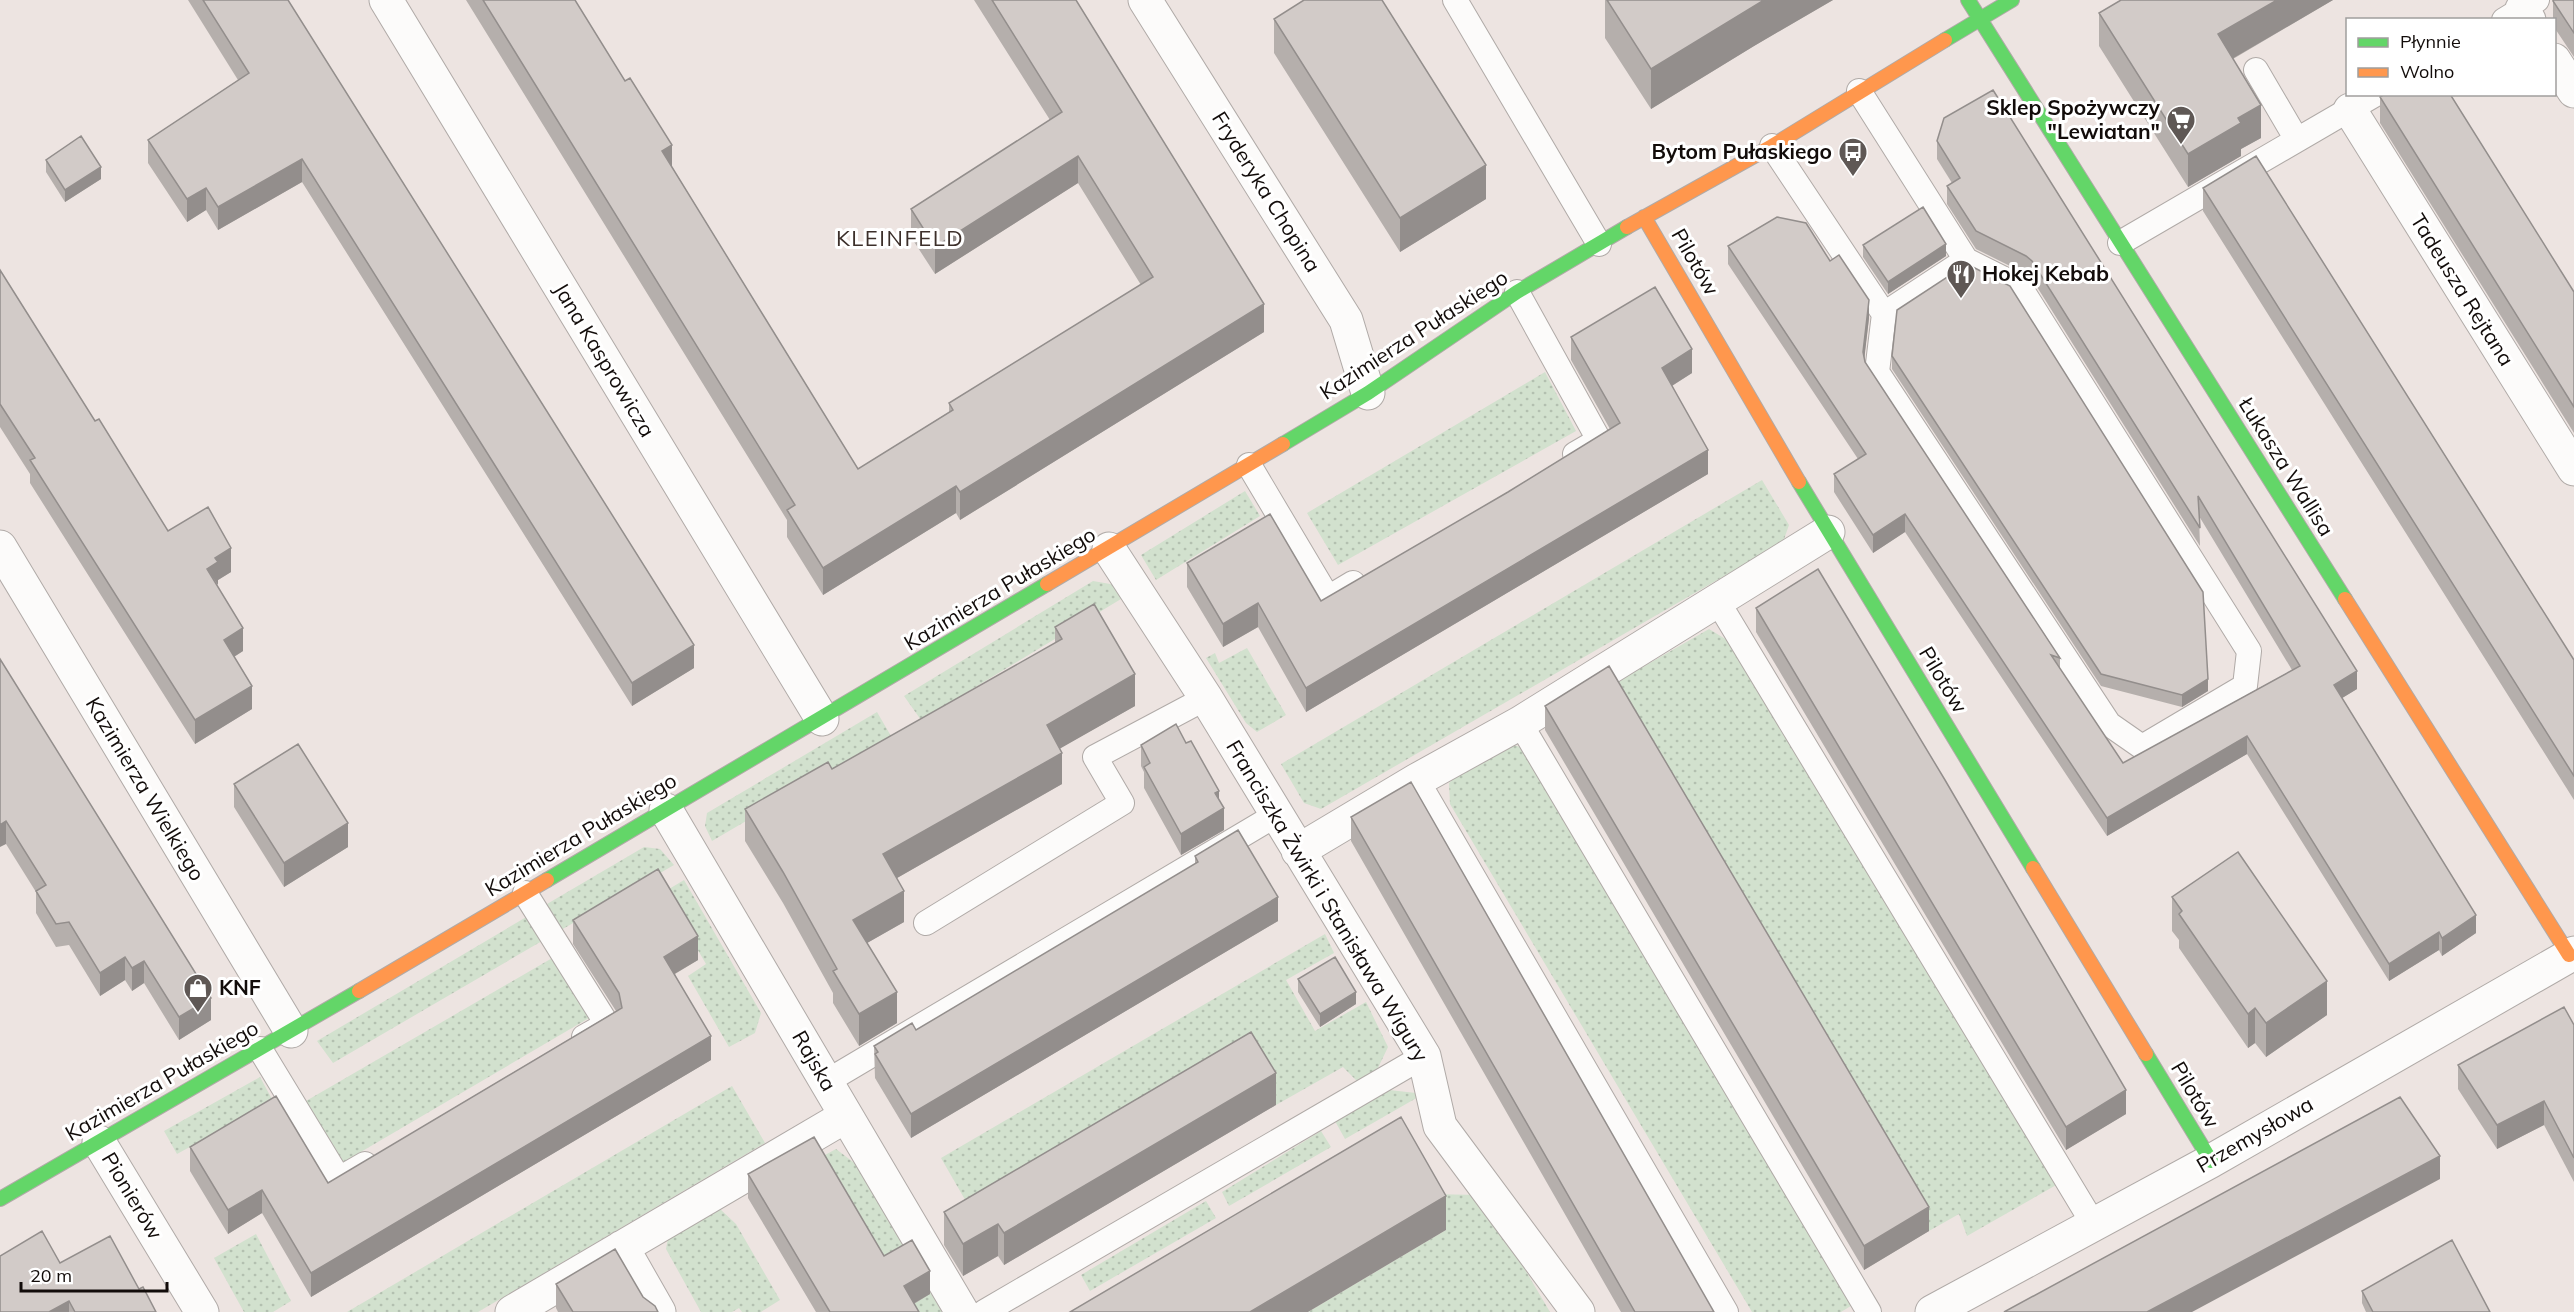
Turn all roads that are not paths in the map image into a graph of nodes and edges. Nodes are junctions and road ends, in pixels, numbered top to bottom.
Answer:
1 (386, 0) edge
2 (1145, 0) edge
3 (1455, 0) edge
4 (1968, 0) edge
5 (2012, 0) edge
6 (1979, 18) junction
7 (2556, 63) edge
8 (2256, 70) dead end
9 (1859, 91) junction
10 (2574, 91) edge
11 (2363, 102) edge
12 (2297, 140) junction
13 (1772, 147) junction
14 (1644, 217) junction
15 (2120, 243) junction
16 (1599, 244) junction
17 (1966, 260) junction
18 (1517, 292) junction
19 (1884, 314) junction
20 (1368, 393) junction
21 (1559, 463) edge
22 (1250, 465) junction
23 (2574, 470) edge
24 (1828, 532) junction
25 (0, 547) edge
26 (1109, 549) junction
27 (1368, 575) edge
28 (1718, 602) junction
29 (1206, 698) junction
30 (822, 719) junction
31 (1520, 723) junction
32 (1416, 780) junction
33 (666, 810) junction
34 (1276, 815) junction
35 (1298, 851) junction
36 (525, 893) junction
37 (926, 923) dead end
38 (2572, 958) edge
39 (291, 1031) junction
40 (566, 1048) edge
41 (260, 1049) junction
42 (1424, 1056) junction
43 (826, 1082) junction
44 (846, 1116) junction
45 (99, 1142) junction
46 (380, 1155) edge
47 (2211, 1161) junction
48 (0, 1199) edge
49 (2094, 1225) junction
50 (622, 1247) junction
51 (202, 1312) edge
52 (512, 1312) edge
53 (659, 1312) edge
54 (962, 1312) edge
55 (984, 1312) edge
56 (1578, 1312) edge
57 (1726, 1312) edge
58 (1869, 1312) edge
59 (1932, 1312) edge

1 - 30 street, Jana Kasprowicza
2 - 20 street, Fryderyka Chopina
3 - 16 lane
4 - 6 street, Łukasza Wallisa
5 - 6 street, Kazimierza Pułaskiego
6 - 9 street, Kazimierza Pułaskiego
6 - 15 street, Łukasza Wallisa
7 - 10 street
8 - 12 lane
9 - 13 street, Kazimierza Pułaskiego
9 - 17 lane
11 - 12 lane
11 - 23 street, Tadeusza Rejtana
12 - 15 lane
13 - 14 street, Kazimierza Pułaskiego
13 - 19 lane
14 - 16 street, Kazimierza Pułaskiego
14 - 24 street, Pilotów
15 - 38 street, Łukasza Wallisa
16 - 18 street, Kazimierza Pułaskiego
17 - 19 lane
17 - 19 lane
18 - 20 street, Kazimierza Pułaskiego
18 - 21 lane
20 - 22 street, Kazimierza Pułaskiego
22 - 26 street, Kazimierza Pułaskiego
22 - 27 lane
24 - 28 street
24 - 47 street, Pilotów
25 - 39 street, Kazimierza Wielkiego
26 - 29 street, Franciszka Żwirki i Stanisława Wigury
26 - 30 street, Kazimierza Pułaskiego
28 - 31 street
28 - 49 lane
29 - 34 street, Franciszka Żwirki i Stanisława Wigury
29 - 37 lane
30 - 33 street, Kazimierza Pułaskiego
31 - 32 street
31 - 58 lane
32 - 35 street
32 - 57 lane
33 - 36 street, Kazimierza Pułaskiego
33 - 43 street, Rajska
34 - 35 street, Franciszka Żwirki i Stanisława Wigury
34 - 43 lane
35 - 42 street, Franciszka Żwirki i Stanisława Wigury
36 - 39 street, Kazimierza Pułaskiego
36 - 40 lane
38 - 47 street, Przemysłowa
39 - 41 street, Kazimierza Pułaskiego
41 - 45 street, Kazimierza Pułaskiego
41 - 46 lane
42 - 55 lane
42 - 56 street, Franciszka Żwirki i Stanisława Wigury
43 - 44 street, Rajska
44 - 50 street
44 - 54 street, Rajska
45 - 48 street, Kazimierza Pułaskiego
45 - 51 street, Pionierów
47 - 49 street, Przemysłowa
49 - 59 street, Przemysłowa
50 - 52 street
50 - 53 street

